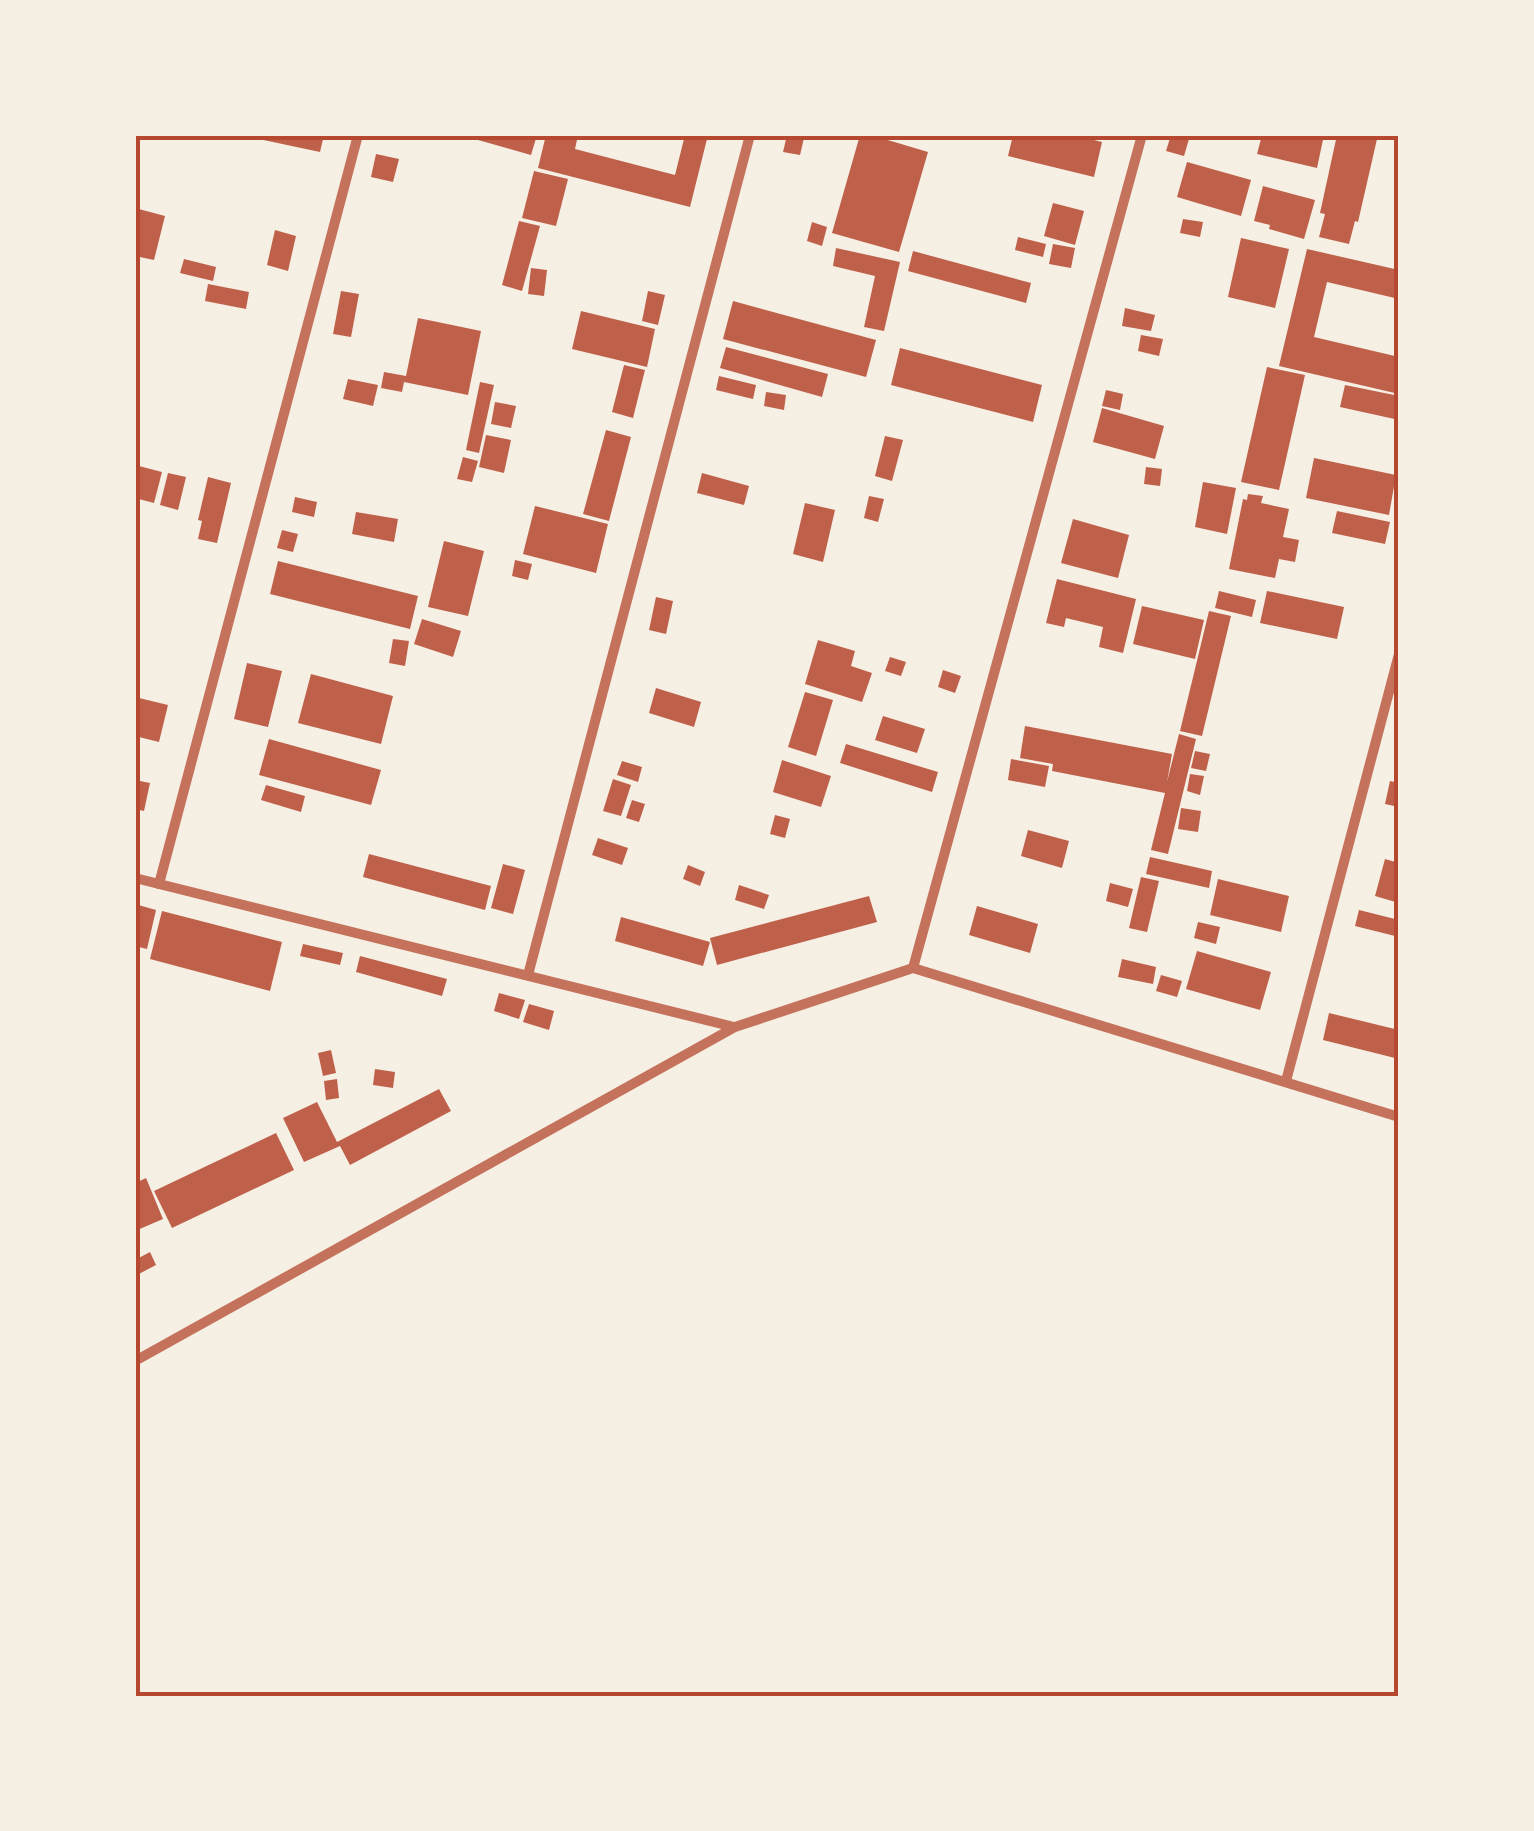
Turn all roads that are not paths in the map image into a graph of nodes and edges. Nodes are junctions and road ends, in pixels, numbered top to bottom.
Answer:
1 (358, 135) edge
2 (750, 135) edge
3 (1142, 135) edge
4 (1399, 654) edge
5 (135, 878) edge
6 (159, 884) junction
7 (913, 968) junction
8 (528, 975) junction
9 (736, 1027) junction
10 (1286, 1082) junction
11 (1399, 1117) edge
12 (135, 1361) edge

1 - 6 street
2 - 8 street
3 - 7 street
4 - 10 street
5 - 6 street
6 - 8 street
7 - 9 street
7 - 10 street
8 - 9 street
9 - 12 street
10 - 11 street

